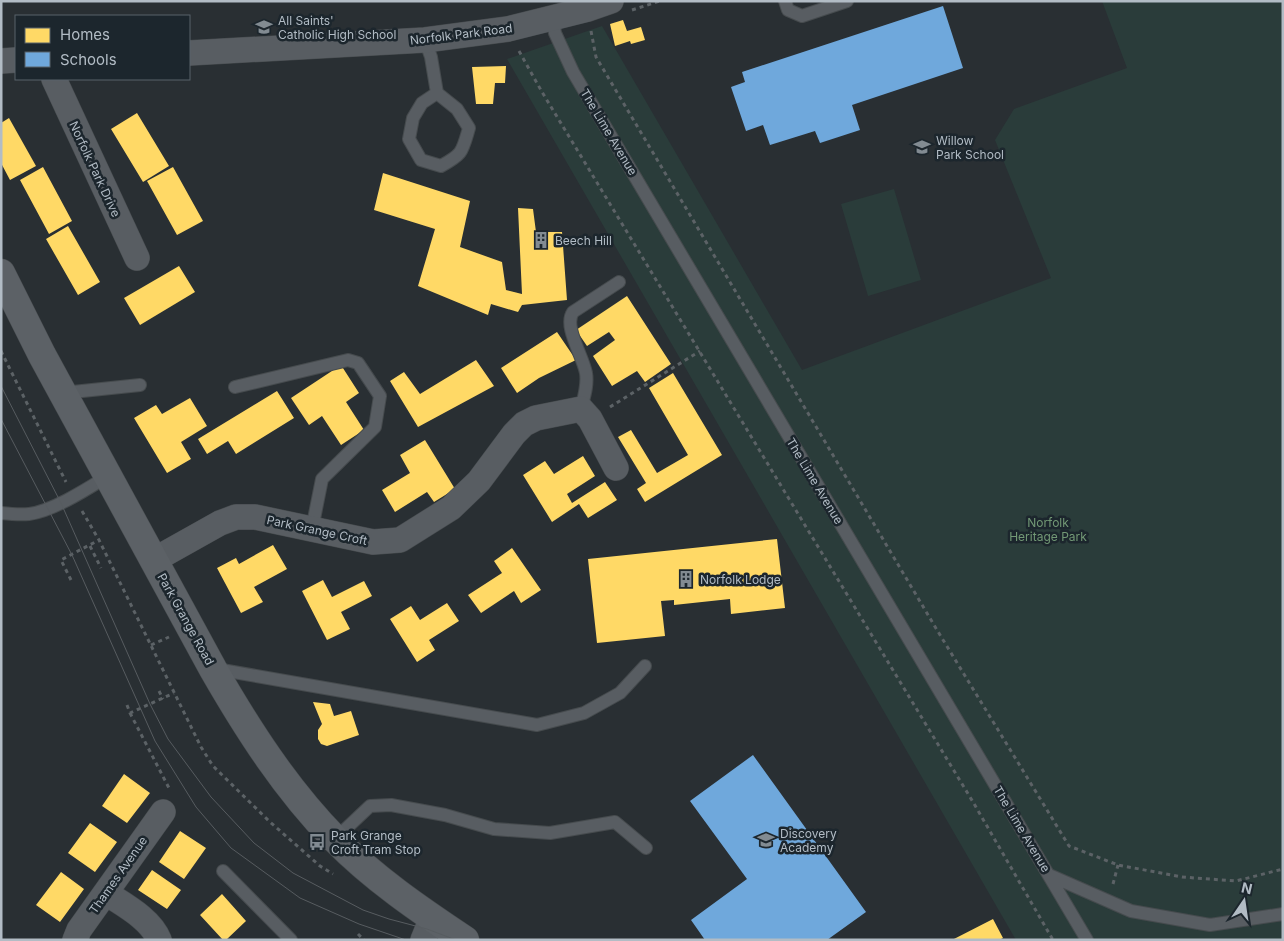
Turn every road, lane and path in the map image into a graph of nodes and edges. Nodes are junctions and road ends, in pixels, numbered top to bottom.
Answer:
1 (785, 1) edge
2 (847, 1) edge
3 (599, 5) edge
4 (553, 18) junction
5 (508, 29) junction
6 (426, 40) junction
7 (190, 53) edge
8 (15, 60) edge
9 (1, 62) edge
10 (54, 80) edge
11 (437, 93) junction
12 (137, 258) dead end
13 (1, 273) edge
14 (619, 282) dead end
15 (1, 351) edge
16 (700, 351) junction
17 (140, 385) dead end
18 (235, 387) dead end
19 (63, 393) junction
20 (586, 414) junction
21 (616, 468) dead end
22 (108, 476) junction
23 (74, 496) junction
24 (1, 514) edge
25 (312, 529) junction
26 (99, 540) junction
27 (90, 546) junction
28 (154, 560) junction
29 (101, 568) dead end
30 (70, 580) dead end
31 (645, 666) dead end
32 (213, 669) junction
33 (159, 691) dead end
34 (174, 694) junction
35 (163, 699) junction
36 (127, 705) dead end
37 (130, 713) junction
38 (163, 812) joint
39 (335, 839) junction
40 (646, 848) dead end
41 (1283, 869) edge
42 (224, 871) dead end
43 (1049, 875) junction
44 (335, 876) dead end
45 (106, 893) junction
46 (1283, 914) edge
47 (427, 929) edge
48 (358, 934) dead end
49 (75, 940) edge
50 (159, 940) edge
51 (291, 940) edge
52 (364, 940) edge
53 (465, 940) edge
54 (1053, 940) edge
55 (1087, 940) edge

1 - 2 lane
3 - 4 street, Norfolk Park Road
3 - 41 path
4 - 5 street, Norfolk Park Road
4 - 43 lane, The Lime Avenue
5 - 6 street, Norfolk Park Road
5 - 16 path
6 - 7 street, Norfolk Park Road
6 - 11 lane
8 - 9 street
10 - 12 street, Norfolk Park Drive
11 - 11 lane
13 - 19 street, Park Grange Road
14 - 20 lane
15 - 23 path
16 - 20 path
16 - 54 path
17 - 19 lane
18 - 25 lane
19 - 22 street, Park Grange Road
20 - 21 street
20 - 25 street, Park Grange Croft
22 - 23 lane
22 - 28 street, Park Grange Road
23 - 24 lane
23 - 26 path
25 - 28 street, Park Grange Croft
26 - 27 path
26 - 34 path
27 - 29 path
27 - 30 path
28 - 32 street, Park Grange Road
31 - 32 lane
32 - 39 street, Park Grange Road
33 - 35 path
34 - 35 path
34 - 44 path
35 - 37 path
36 - 37 path
37 - 38 path
38 - 45 street, Thames Avenue
39 - 40 lane
39 - 47 street, Park Grange Road
42 - 51 lane
43 - 46 lane
43 - 55 lane, The Lime Avenue
45 - 49 street, Thames Avenue
45 - 50 street
47 - 53 street, Park Grange Road
48 - 52 path

